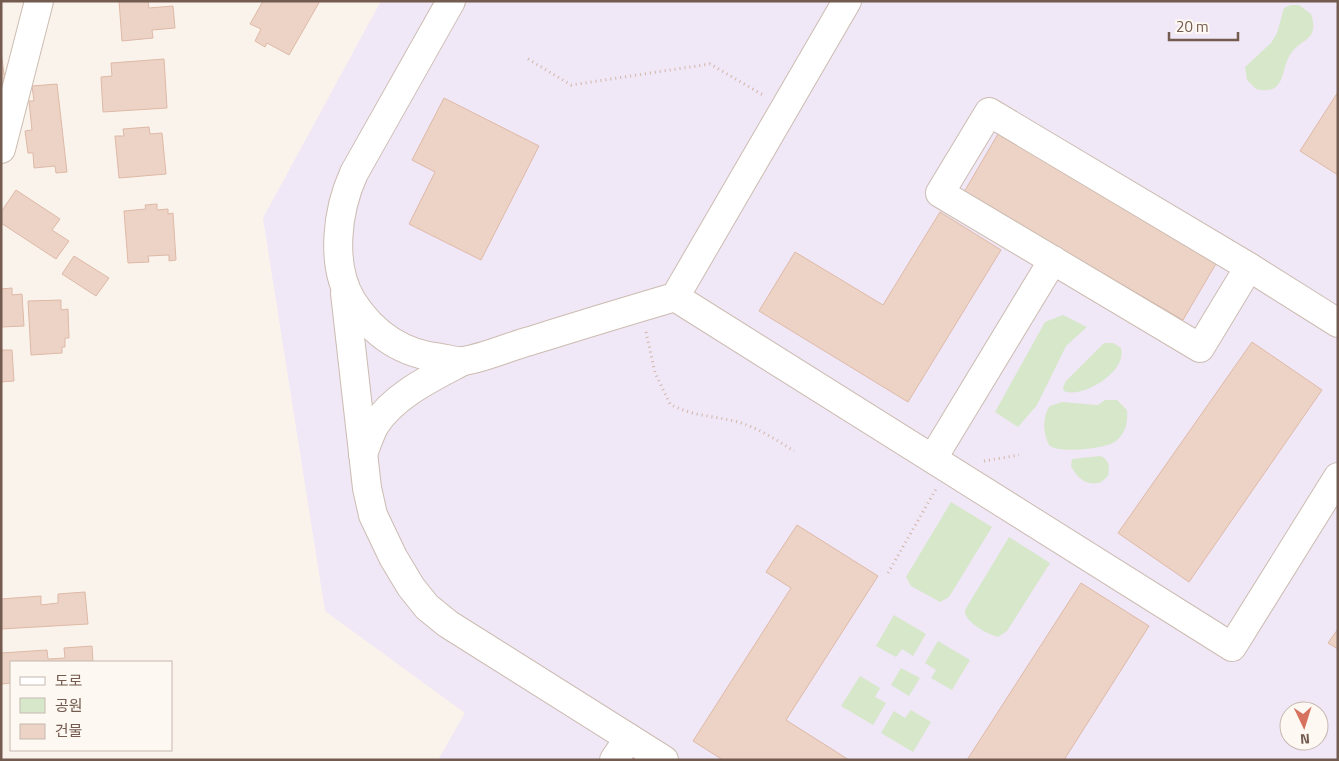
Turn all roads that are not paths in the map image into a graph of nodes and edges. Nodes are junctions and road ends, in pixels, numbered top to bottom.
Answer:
1 (40, 1) edge
2 (451, 1) edge
3 (847, 1) edge
4 (1, 149) edge
5 (1052, 260) junction
6 (1249, 267) junction
7 (345, 289) junction
8 (675, 297) junction
9 (1338, 322) edge
10 (463, 361) junction
11 (363, 454) junction
12 (933, 458) junction
13 (1338, 477) edge
14 (622, 749) edge
15 (664, 760) edge

1 - 4 street
2 - 7 street
3 - 8 street
5 - 6 street
5 - 6 street
5 - 12 street
6 - 9 street
7 - 10 street
7 - 11 street
8 - 10 street
8 - 12 street
10 - 11 street
11 - 14 street
12 - 13 street
14 - 15 street

